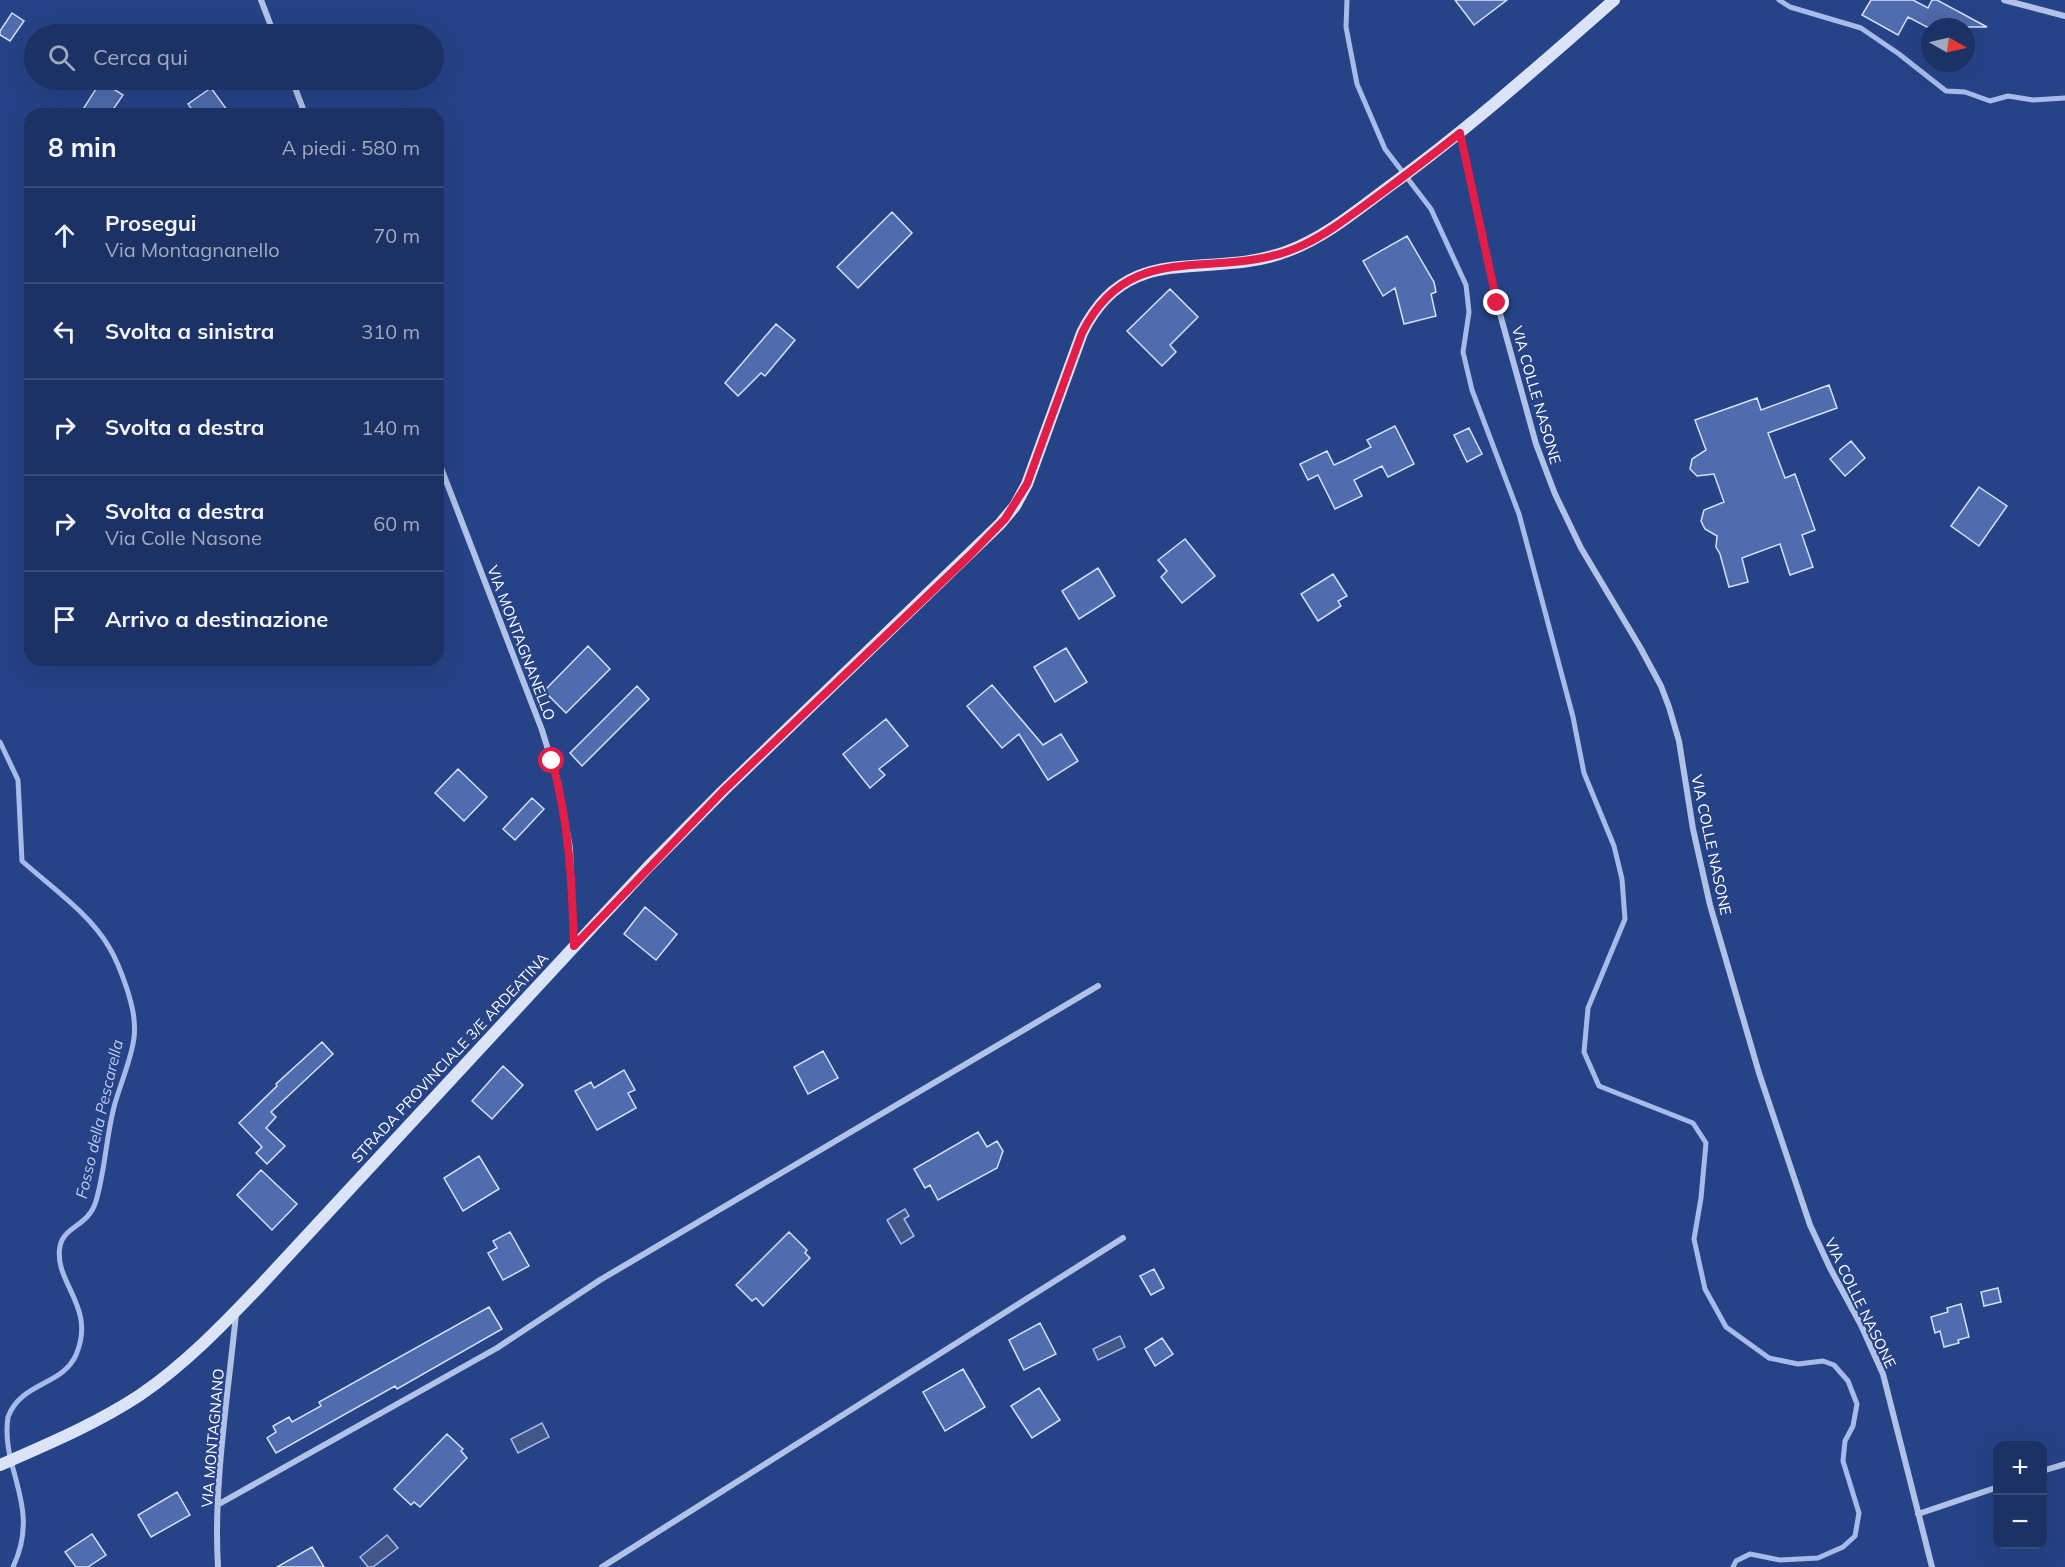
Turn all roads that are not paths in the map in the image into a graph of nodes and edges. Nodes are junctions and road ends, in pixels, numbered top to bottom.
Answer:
1 (261, 0) edge
2 (1614, 0) edge
3 (2004, 0) edge
4 (2065, 16) edge
5 (270, 24) edge
6 (296, 90) edge
7 (303, 108) edge
8 (1460, 133) junction
9 (444, 476) edge
10 (574, 946) junction
11 (1098, 986) dead end
12 (1123, 1238) dead end
13 (236, 1311) junction
14 (2065, 1464) edge
15 (0, 1465) edge
16 (2047, 1471) edge
17 (1993, 1489) edge
18 (219, 1504) junction
19 (1918, 1514) junction
20 (218, 1567) edge
21 (602, 1567) edge
22 (1932, 1567) edge

1 - 5 street
2 - 8 main road, STRADA PROVINCIALE 3/E ARDEATINA
3 - 4 street
6 - 7 street
8 - 10 main road, STRADA PROVINCIALE 3/E ARDEATINA
8 - 19 street, VIA COLLE NASONE
9 - 10 street, VIA MONTAGNANELLO
10 - 13 main road, STRADA PROVINCIALE 3/E ARDEATINA
11 - 18 street
12 - 21 street
13 - 15 main road, STRADA PROVINCIALE 3/E ARDEATINA
13 - 18 street, VIA MONTAGNANO
14 - 16 street
17 - 19 street
18 - 20 street, VIA MONTAGNANO
19 - 22 street, VIA COLLE NASONE

